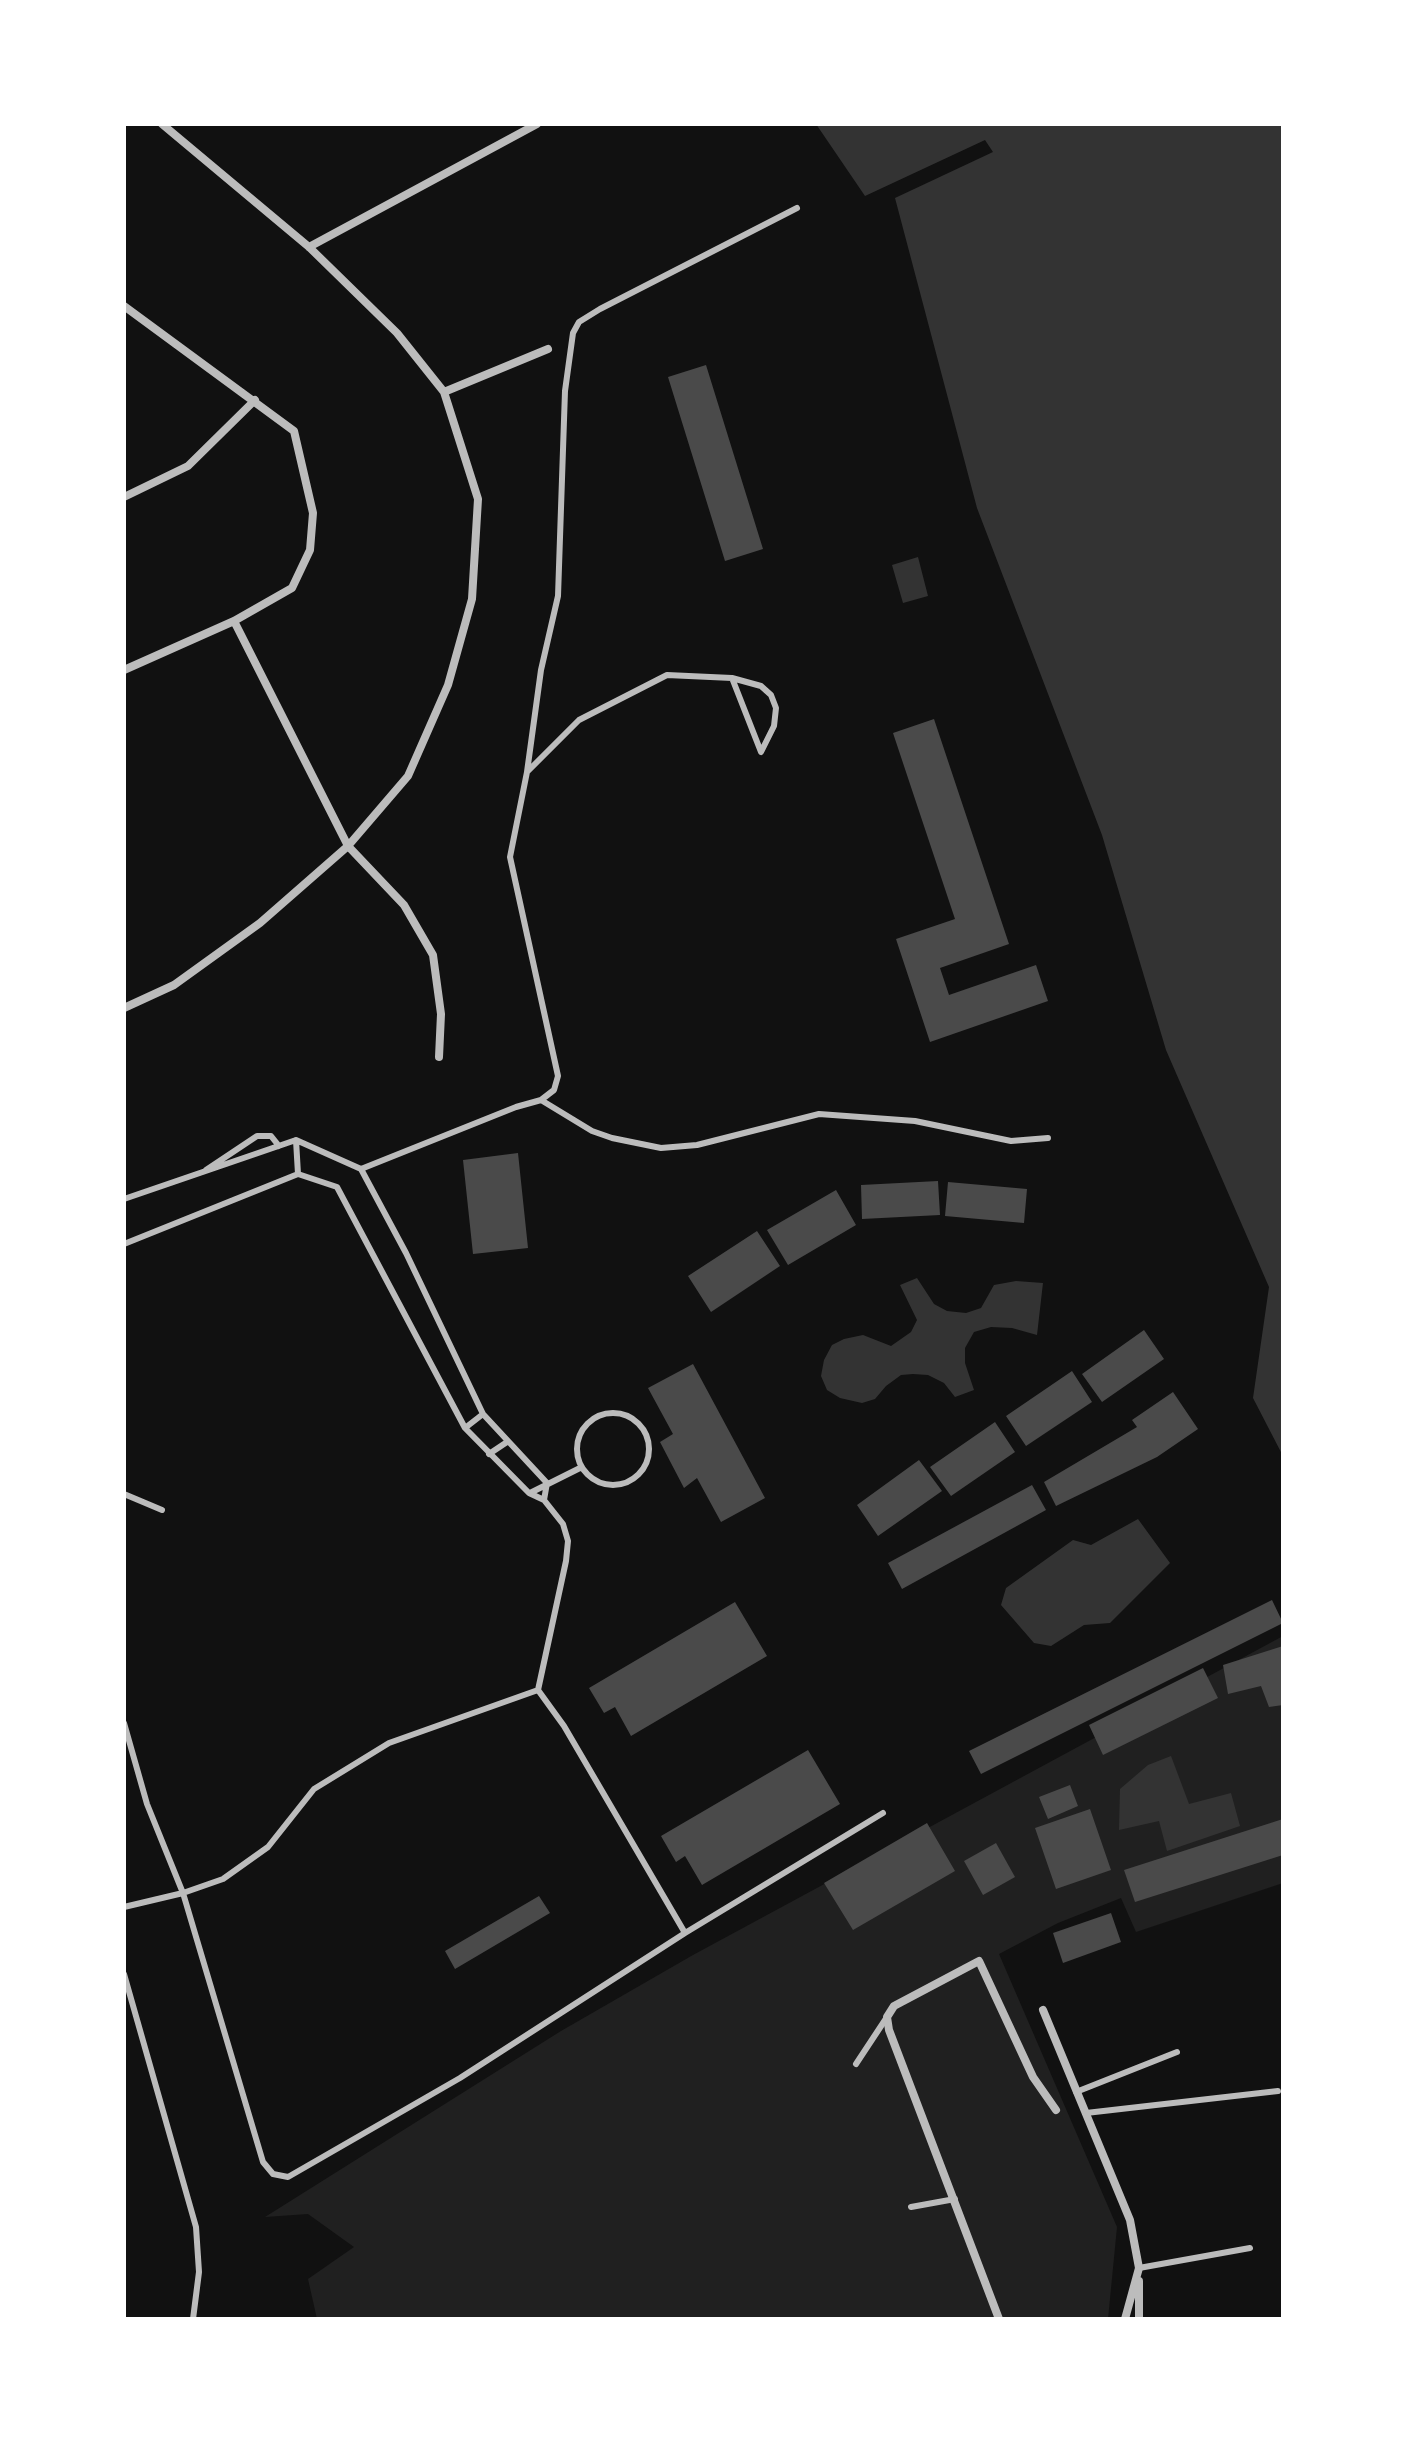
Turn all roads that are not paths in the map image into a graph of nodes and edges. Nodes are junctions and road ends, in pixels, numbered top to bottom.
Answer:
1 (162, 124) edge
2 (537, 124) edge
3 (797, 208) dead end
4 (309, 247) junction
5 (124, 306) edge
6 (548, 349) dead end
7 (444, 392) junction
8 (255, 400) junction
9 (124, 497) edge
10 (234, 621) junction
11 (124, 670) edge
12 (732, 678) junction
13 (527, 772) junction
14 (348, 846) junction
15 (124, 1008) edge
16 (439, 1057) dead end
17 (541, 1100) junction
18 (1048, 1138) dead end
19 (296, 1140) junction
20 (279, 1146) junction
21 (361, 1169) junction
22 (298, 1174) junction
23 (199, 1175) junction
24 (124, 1199) edge
25 (124, 1244) edge
26 (483, 1414) junction
27 (465, 1428) junction
28 (507, 1442) junction
29 (489, 1454) junction
30 (580, 1468) junction
31 (547, 1483) junction
32 (529, 1493) junction
33 (124, 1494) edge
34 (544, 1500) junction
35 (162, 1510) dead end
36 (538, 1690) junction
37 (124, 1723) edge
38 (883, 1813) dead end
39 (183, 1893) junction
40 (124, 1907) edge
41 (685, 1933) junction
42 (124, 1974) edge
43 (1043, 2010) dead end
44 (887, 2017) junction
45 (1177, 2052) dead end
46 (856, 2064) dead end
47 (1278, 2091) dead end
48 (1076, 2092) junction
49 (1056, 2110) dead end
50 (1086, 2113) junction
51 (955, 2199) junction
52 (911, 2207) dead end
53 (1250, 2248) dead end
54 (1139, 2268) junction
55 (193, 2319) edge
56 (999, 2319) edge
57 (1125, 2319) edge
58 (1139, 2319) edge

1 - 4 street
2 - 4 street
3 - 13 lane
4 - 7 street
5 - 8 street
6 - 7 street
7 - 14 street
8 - 9 street
8 - 10 street
10 - 11 street
10 - 14 street
12 - 12 lane
12 - 13 lane
13 - 17 lane
14 - 15 street
14 - 16 street
17 - 18 lane
17 - 21 lane
19 - 20 lane
19 - 21 lane
19 - 22 lane
20 - 23 lane
20 - 23 lane
21 - 26 lane
22 - 25 lane
22 - 27 lane
23 - 24 lane
26 - 27 lane
26 - 28 lane
27 - 29 lane
28 - 29 lane
28 - 31 lane
29 - 32 lane
30 - 30 lane
30 - 31 lane
31 - 32 lane
31 - 34 lane
32 - 34 lane
33 - 35 lane
34 - 36 lane
36 - 39 lane
36 - 41 lane
37 - 39 lane
38 - 41 lane
39 - 40 lane
39 - 41 lane
42 - 55 lane
43 - 48 street
44 - 46 lane
44 - 49 street
44 - 51 street
45 - 48 lane
47 - 50 lane
48 - 50 street
50 - 54 street
51 - 52 lane
51 - 56 street
53 - 54 lane
54 - 57 street
54 - 58 street

